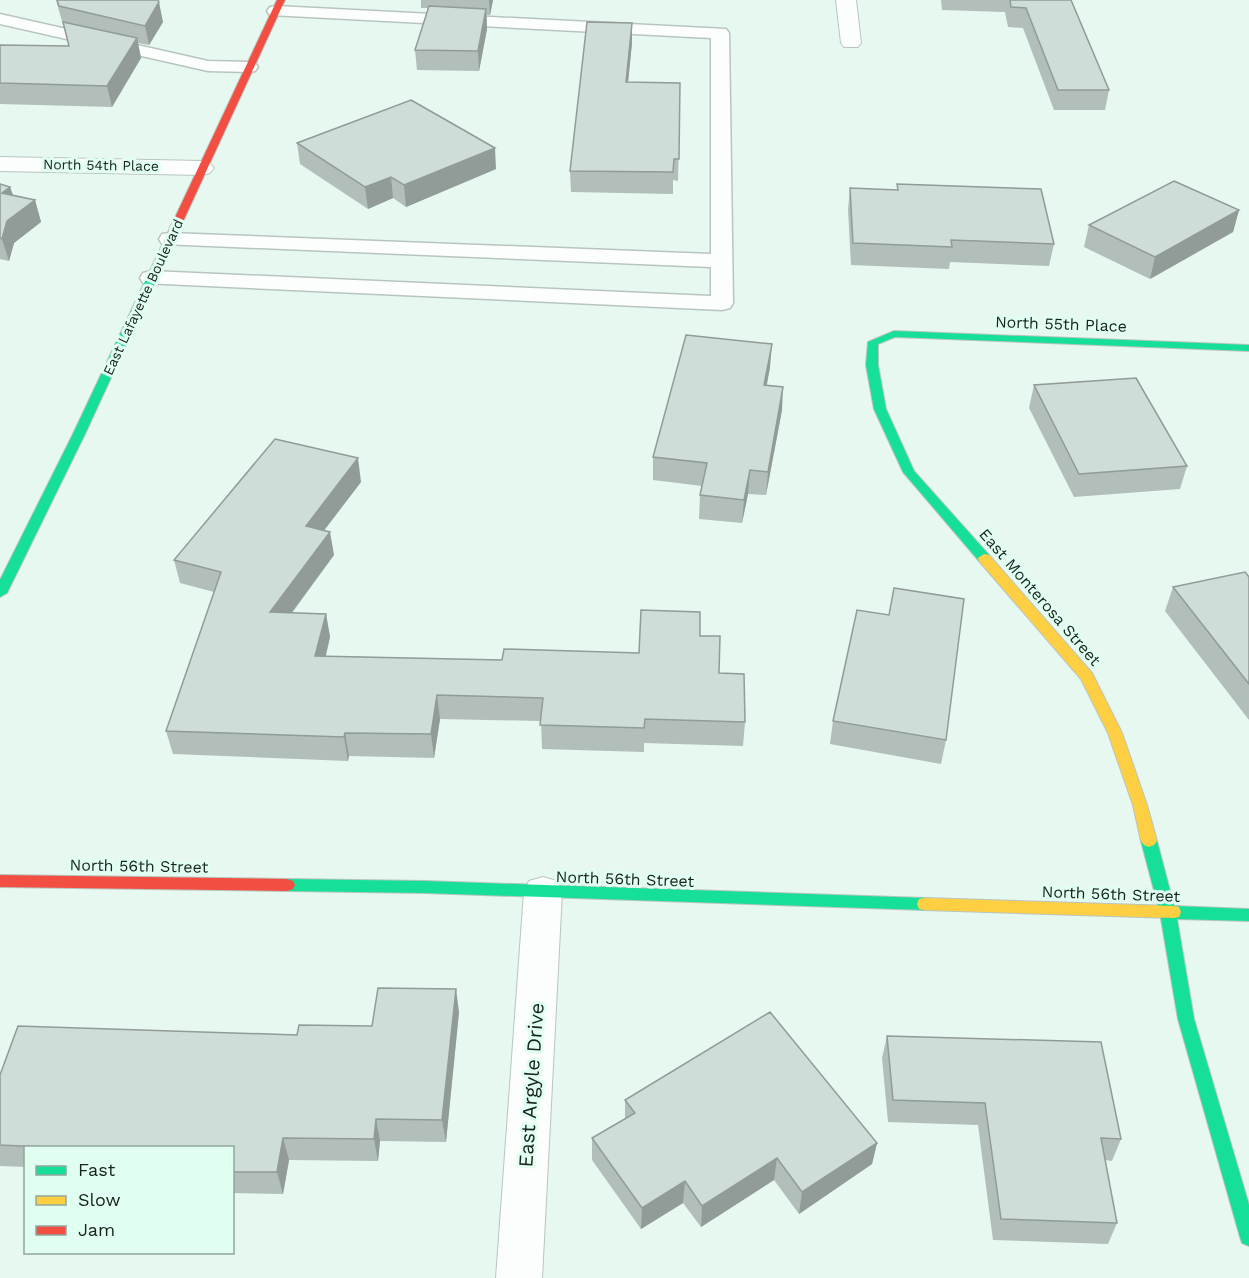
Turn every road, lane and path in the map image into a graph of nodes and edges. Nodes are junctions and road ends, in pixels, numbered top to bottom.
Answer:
1 (846, 0) edge
2 (278, 5) edge
3 (0, 19) edge
4 (851, 43) dead end
5 (249, 67) junction
6 (0, 164) edge
7 (202, 168) junction
8 (170, 239) junction
9 (721, 261) junction
10 (151, 278) junction
11 (873, 342) joint
12 (1249, 348) edge
13 (0, 593) edge
14 (0, 881) edge
15 (543, 892) junction
16 (1168, 913) junction
17 (1249, 915) edge
18 (1249, 1237) edge
19 (519, 1278) edge

1 - 4 street
2 - 5 street, East Lafayette Boulevard
2 - 9 lane
3 - 5 lane
5 - 7 street, East Lafayette Boulevard
6 - 7 street, North 54th Place
7 - 8 street, East Lafayette Boulevard
8 - 9 lane
8 - 10 street, East Lafayette Boulevard
9 - 10 lane
10 - 13 street, East Lafayette Boulevard
11 - 12 street, North 55th Place
11 - 16 street, East Monterosa Street
14 - 15 street, North 56th Street
15 - 16 street, North 56th Street
15 - 19 street, East Argyle Drive
16 - 17 street, North 56th Street
16 - 18 street, East Monterosa Street

